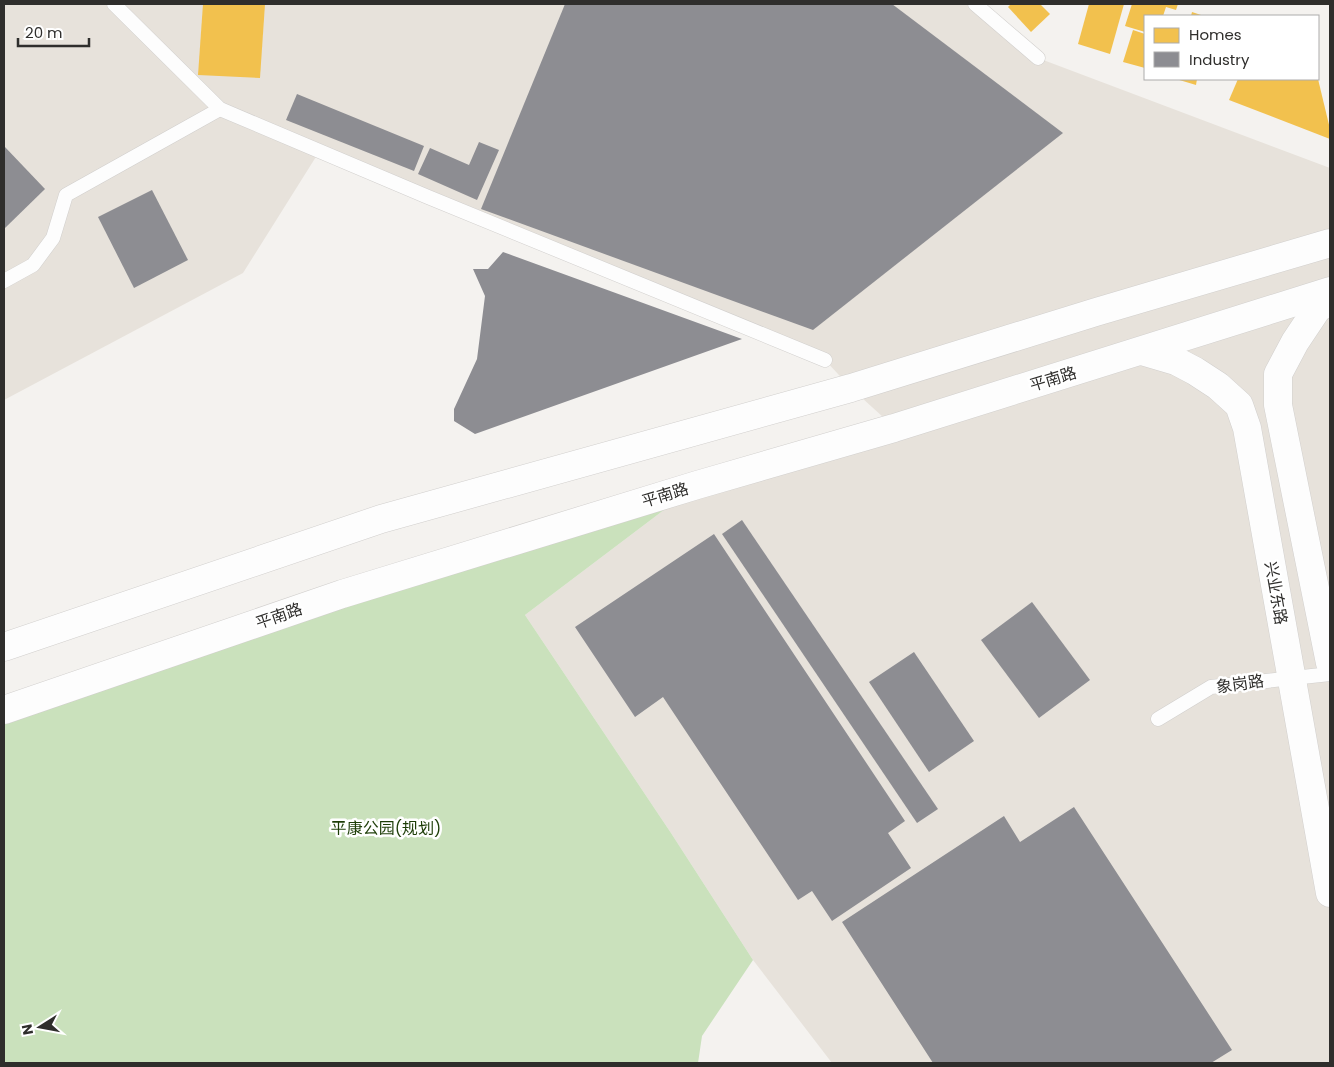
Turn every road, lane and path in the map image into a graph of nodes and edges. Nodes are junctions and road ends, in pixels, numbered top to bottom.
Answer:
1 (114, 4) edge
2 (975, 4) edge
3 (1038, 58) dead end
4 (220, 109) junction
5 (1330, 243) edge
6 (4, 281) edge
7 (1330, 291) edge
8 (1330, 300) edge
9 (1142, 352) junction
10 (825, 360) dead end
11 (4, 647) edge
12 (1330, 663) edge
13 (1330, 674) edge
14 (1291, 677) junction
15 (4, 710) edge
16 (1158, 719) dead end
17 (1330, 893) edge

1 - 4 lane
2 - 3 lane
4 - 6 lane
4 - 10 lane
5 - 11 main road
7 - 9 main road, 平南路
8 - 12 main road
9 - 14 main road, 兴业东路
9 - 15 main road, 平南路
13 - 14 lane, 象岗路
14 - 16 lane, 象岗路
14 - 17 main road, 兴业东路

